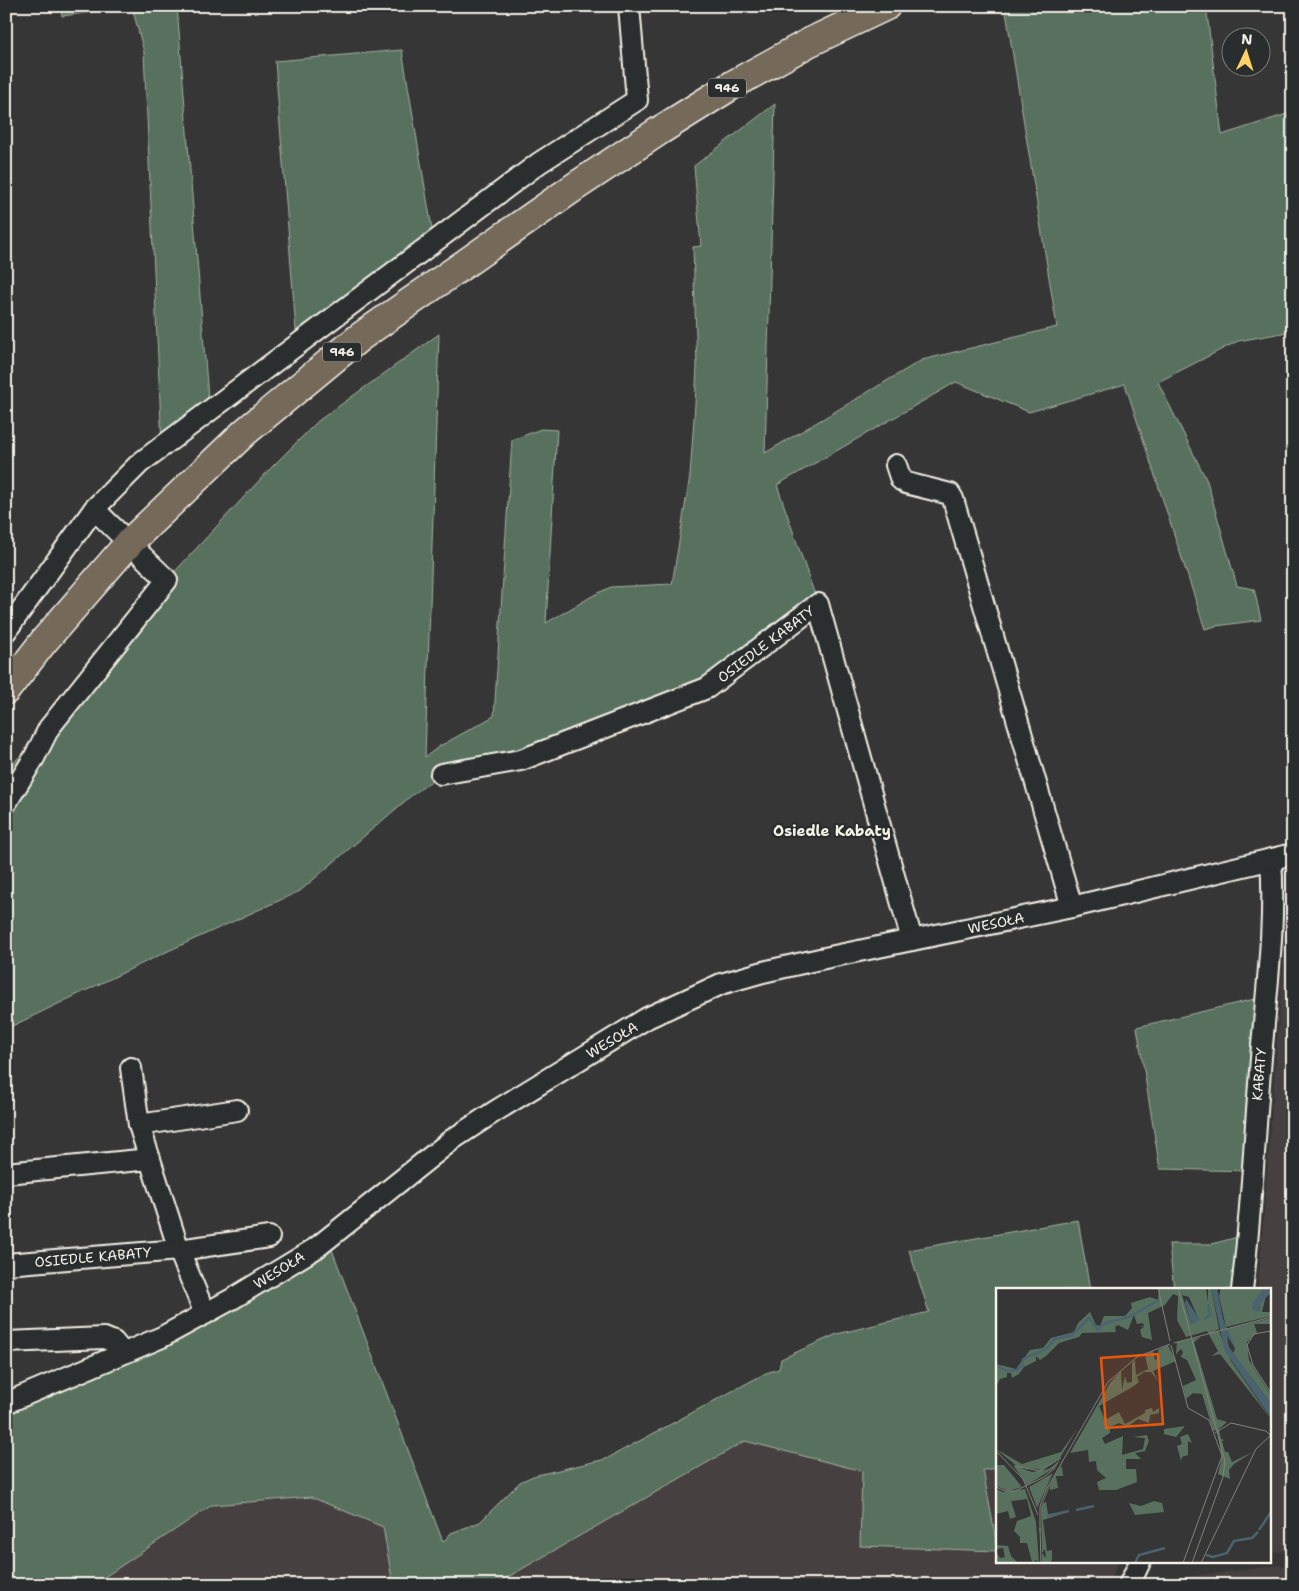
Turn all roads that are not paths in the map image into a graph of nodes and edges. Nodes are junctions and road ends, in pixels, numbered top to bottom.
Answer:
1 (629, 6) edge
2 (886, 6) edge
3 (896, 465) dead end
4 (94, 509) junction
5 (129, 543) junction
6 (6, 631) edge
7 (6, 690) edge
8 (441, 774) dead end
9 (6, 803) edge
10 (1293, 854) edge
11 (1271, 859) junction
12 (1072, 907) junction
13 (912, 940) junction
14 (131, 1068) dead end
15 (237, 1110) dead end
16 (139, 1125) junction
17 (150, 1159) junction
18 (6, 1173) edge
19 (269, 1237) dead end
20 (179, 1250) junction
21 (6, 1264) edge
22 (1242, 1288) edge
23 (205, 1314) junction
24 (6, 1342) edge
25 (123, 1353) junction
26 (6, 1403) edge
27 (1139, 1564) edge
28 (1130, 1585) edge

1 - 4 street
2 - 5 main road, 946
3 - 12 street
4 - 5 street
4 - 6 street
5 - 7 main road, 946
5 - 9 street
8 - 13 street, OSIEDLE KABATY
10 - 11 street, WESOŁA
11 - 12 street, WESOŁA
11 - 22 street, KABATY
12 - 13 street, WESOŁA
13 - 23 street, WESOŁA
14 - 16 street
15 - 16 street
16 - 17 street
17 - 18 street
17 - 20 street
19 - 20 street, OSIEDLE KABATY
20 - 21 street, OSIEDLE KABATY
20 - 23 street
23 - 25 street, WESOŁA
24 - 25 street
25 - 26 street, WESOŁA
27 - 28 street

